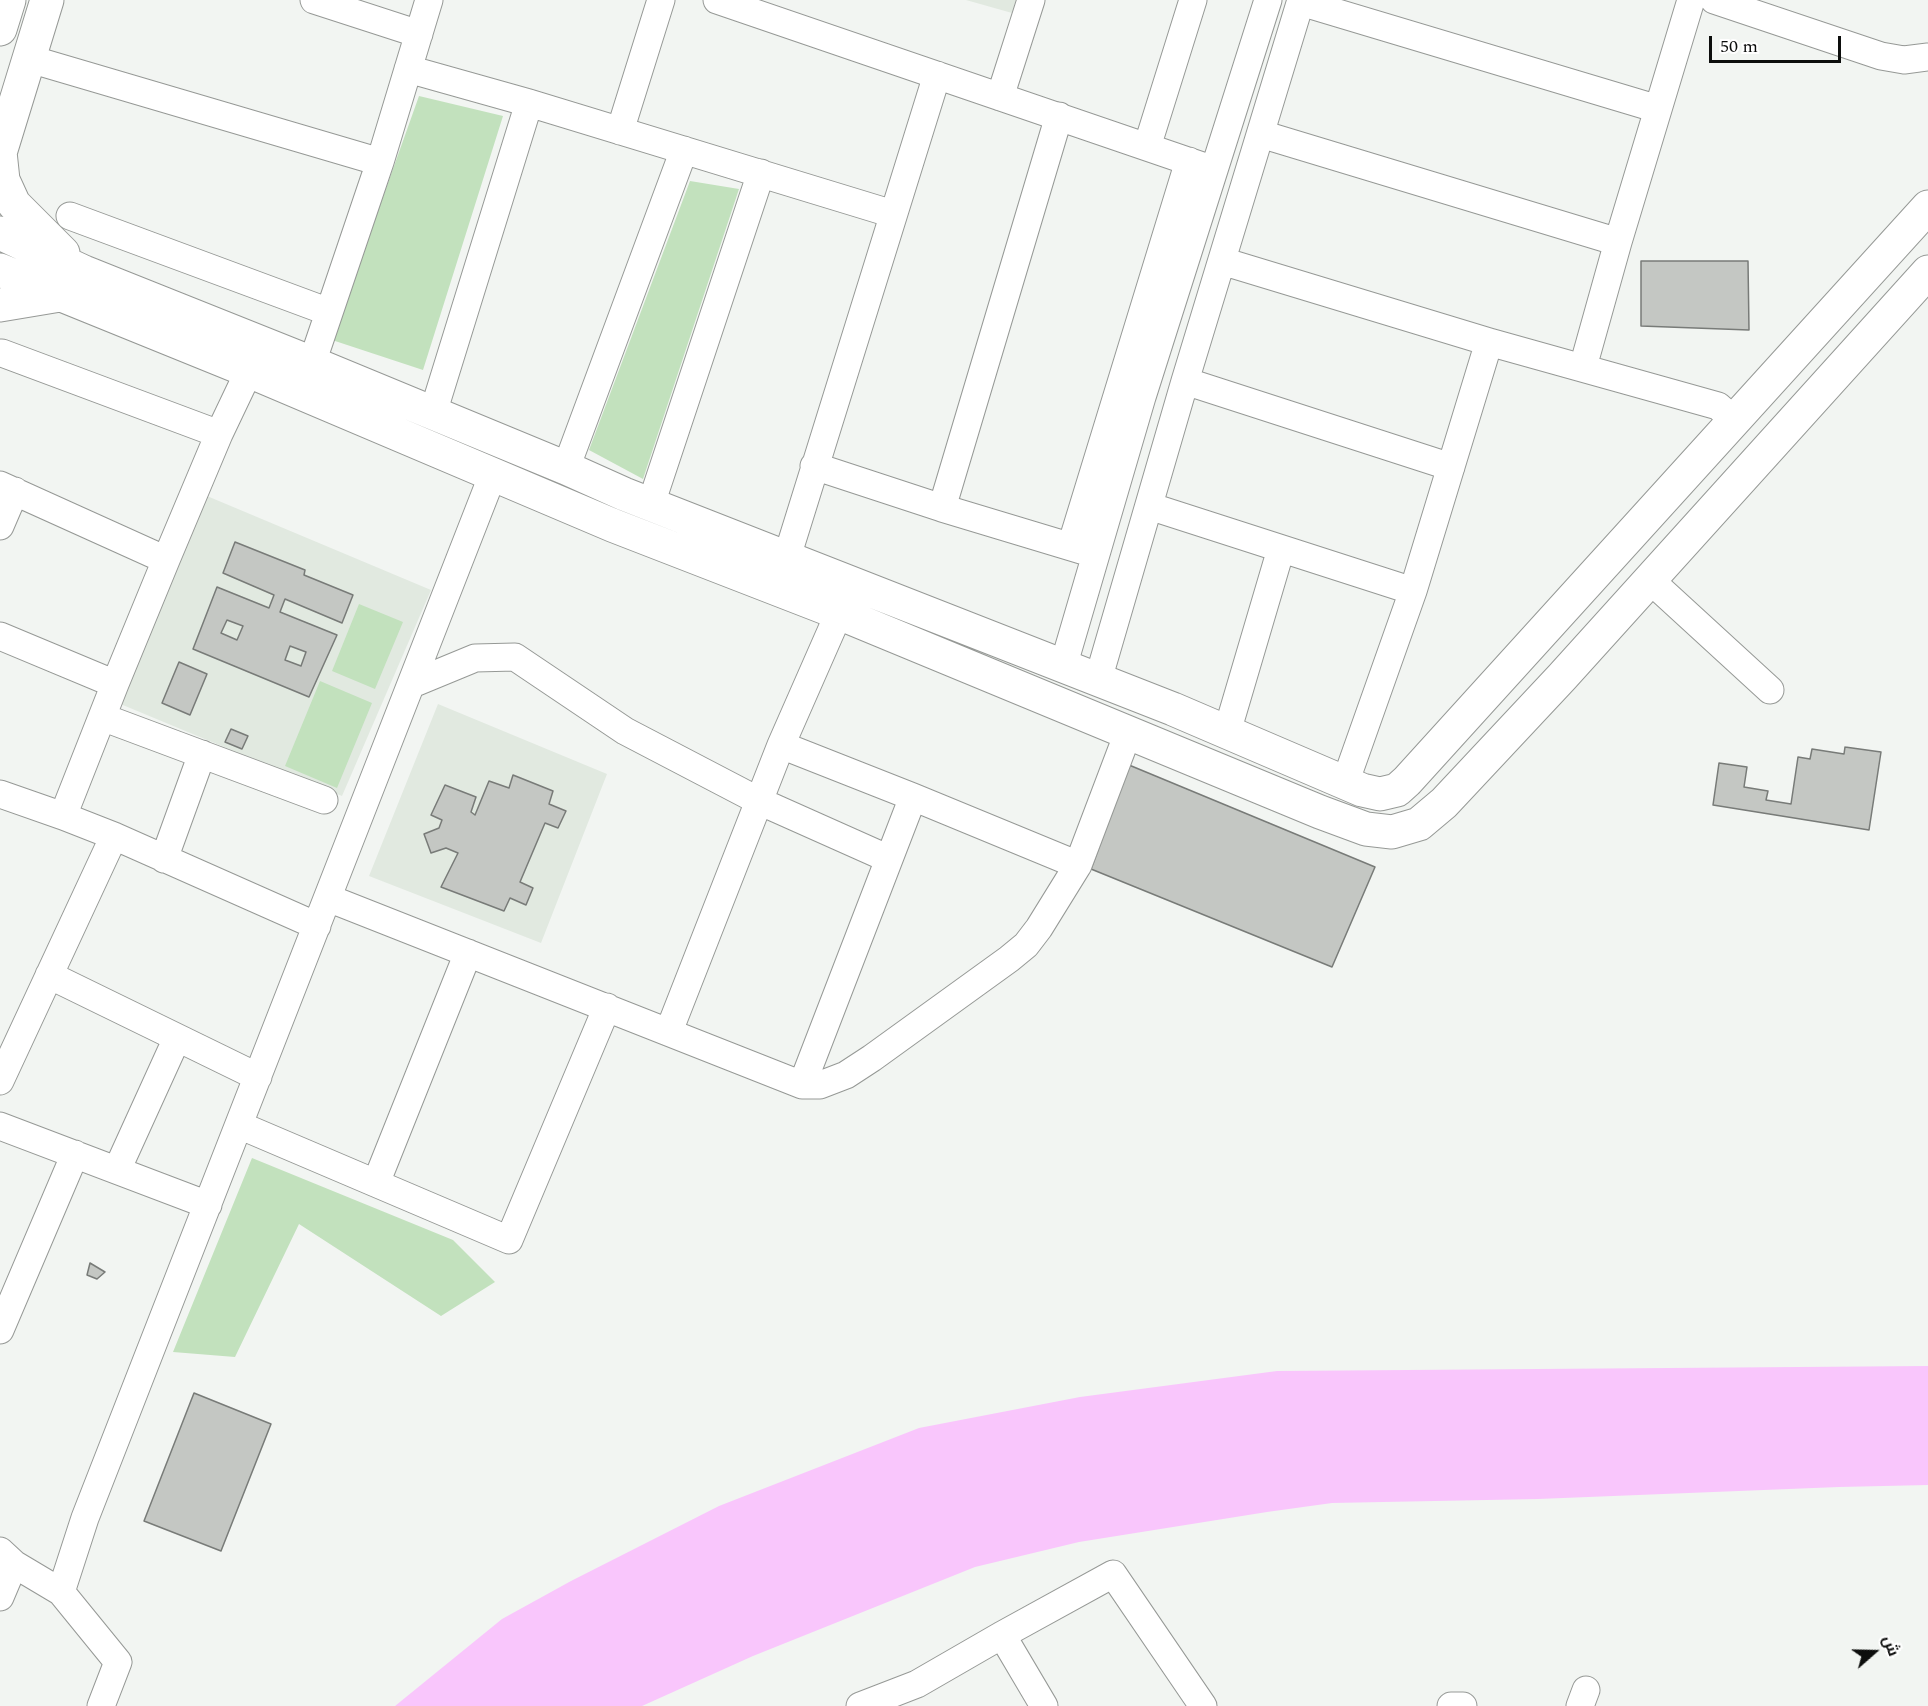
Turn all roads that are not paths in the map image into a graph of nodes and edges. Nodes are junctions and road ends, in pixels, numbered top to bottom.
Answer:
1 (9, 0) edge
2 (47, 0) edge
3 (314, 0) edge
4 (429, 0) edge
5 (661, 0) edge
6 (1031, 0) edge
7 (1192, 0) edge
8 (1268, 0) edge
9 (1691, 0) edge
10 (1714, 0) edge
11 (723, 1) edge
12 (1301, 1) edge
13 (0, 28) edge
14 (419, 34) junction
15 (1928, 57) edge
16 (30, 59) junction
17 (1247, 66) junction
18 (408, 69) junction
19 (937, 75) junction
20 (1279, 76) junction
21 (1000, 97) junction
22 (529, 103) junction
23 (1658, 109) junction
24 (1059, 116) junction
25 (620, 131) junction
26 (1261, 134) junction
27 (1147, 147) junction
28 (684, 150) junction
29 (0, 153) edge
30 (1189, 161) junction
31 (380, 162) junction
32 (1214, 170) junction
33 (761, 173) junction
34 (1928, 207) edge
35 (893, 214) junction
36 (70, 216) dead end
37 (0, 233) edge
38 (1617, 242) junction
39 (1222, 261) junction
40 (0, 270) edge
41 (84, 272) junction
42 (1928, 272) edge
43 (60, 295) junction
44 (0, 305) edge
45 (329, 312) junction
46 (1489, 342) junction
47 (2, 352) dead end
48 (312, 363) junction
49 (1583, 367) junction
50 (249, 371) junction
51 (1185, 381) junction
52 (433, 413) junction
53 (1734, 420) junction
54 (219, 434) junction
55 (814, 466) junction
56 (1451, 467) junction
57 (566, 468) junction
58 (493, 474) junction
59 (7, 488) edge
60 (638, 499) junction
61 (1149, 506) junction
62 (942, 508) junction
63 (612, 525) junction
64 (0, 526) edge
65 (1281, 549) junction
66 (1084, 550) junction
67 (787, 557) junction
68 (166, 560) junction
69 (1650, 580) junction
70 (1413, 591) junction
71 (839, 613) junction
72 (0, 636) edge
73 (1063, 667) junction
74 (1098, 680) junction
75 (115, 684) junction
76 (412, 684) junction
77 (1770, 690) dead end
78 (1173, 709) junction
79 (102, 717) junction
80 (1227, 732) junction
81 (1128, 733) junction
82 (781, 745) junction
83 (1159, 745) junction
84 (202, 754) junction
85 (1345, 783) junction
86 (0, 794) edge
87 (913, 797) junction
88 (324, 800) dead end
89 (759, 801) junction
90 (63, 816) junction
91 (114, 837) junction
92 (164, 859) junction
93 (889, 859) junction
94 (1078, 865) junction
95 (328, 898) junction
96 (317, 926) junction
97 (468, 952) junction
98 (49, 975) junction
99 (607, 1007) junction
100 (669, 1031) junction
101 (177, 1038) junction
102 (258, 1077) junction
103 (0, 1081) edge
104 (802, 1085) junction
105 (239, 1125) junction
106 (0, 1126) edge
107 (75, 1155) junction
108 (117, 1170) junction
109 (376, 1183) junction
110 (208, 1205) junction
111 (0, 1330) edge
112 (7, 1557) edge
113 (61, 1592) junction
114 (0, 1597) edge
115 (1002, 1635) junction
116 (922, 1695) edge
117 (101, 1706) edge
118 (860, 1706) edge
119 (1044, 1706) edge
120 (1203, 1706) edge
121 (1451, 1706) edge
122 (1463, 1706) edge

1 - 13 main road
2 - 16 main road
3 - 14 street
4 - 14 street
5 - 25 street
6 - 21 street
7 - 27 street
8 - 17 street
9 - 23 street
10 - 15 street
11 - 19 street
12 - 20 street
12 - 23 street
14 - 18 street
16 - 29 main road
16 - 31 street
17 - 20 street
17 - 32 street
18 - 22 street
18 - 31 street
19 - 21 street
19 - 35 street
20 - 26 street
21 - 24 street
22 - 25 street
22 - 52 street
23 - 38 street
24 - 27 street
24 - 62 street
25 - 28 street
26 - 38 street
26 - 39 street
27 - 30 street
28 - 33 street
28 - 57 street
29 - 41 main road
30 - 32 street
30 - 66 street
31 - 45 street
32 - 66 street
33 - 35 street
33 - 60 street
34 - 53 main road
35 - 55 street
36 - 45 street
37 - 41 main road
38 - 49 street
39 - 46 street
39 - 51 street
40 - 43 main road
41 - 48 main road
42 - 69 main road
43 - 44 main road
43 - 50 main road
45 - 48 street
46 - 49 street
46 - 56 street
47 - 54 street
48 - 52 main road
49 - 53 street
50 - 54 street
50 - 58 main road
51 - 56 street
51 - 61 street
52 - 57 main road
53 - 85 main road
54 - 68 street
55 - 62 street
55 - 67 street
56 - 70 street
57 - 60 main road
58 - 63 main road
58 - 76 street
59 - 64 street
59 - 68 street
60 - 63 main road
60 - 67 main road
61 - 65 street
61 - 74 street
62 - 66 street
63 - 71 main road
65 - 70 street
65 - 80 street
66 - 73 street
67 - 73 main road
68 - 75 street
69 - 77 street
69 - 83 main road
70 - 85 street
71 - 81 main road
71 - 82 street
72 - 75 street
73 - 74 main road
74 - 78 main road
75 - 79 street
76 - 89 street
76 - 95 street
78 - 80 main road
78 - 83 main road
79 - 84 street
79 - 90 street
80 - 85 main road
81 - 83 main road
81 - 94 street
82 - 87 street
82 - 89 street
84 - 88 street
84 - 92 street
86 - 90 street
87 - 93 street
87 - 94 street
89 - 93 street
89 - 100 street
90 - 91 street
91 - 92 street
91 - 98 street
92 - 96 street
93 - 104 street
94 - 104 street
95 - 96 street
95 - 97 street
96 - 102 street
97 - 99 street
97 - 109 street
98 - 101 street
98 - 103 street
99 - 100 street
99 - 109 street
100 - 104 street
101 - 102 street
101 - 108 street
102 - 105 street
105 - 109 street
105 - 110 street
106 - 107 street
107 - 108 street
107 - 111 street
108 - 110 street
110 - 113 street
112 - 113 street
112 - 114 street
113 - 117 street
115 - 116 street
115 - 119 street
115 - 120 street
116 - 118 street
121 - 122 street

